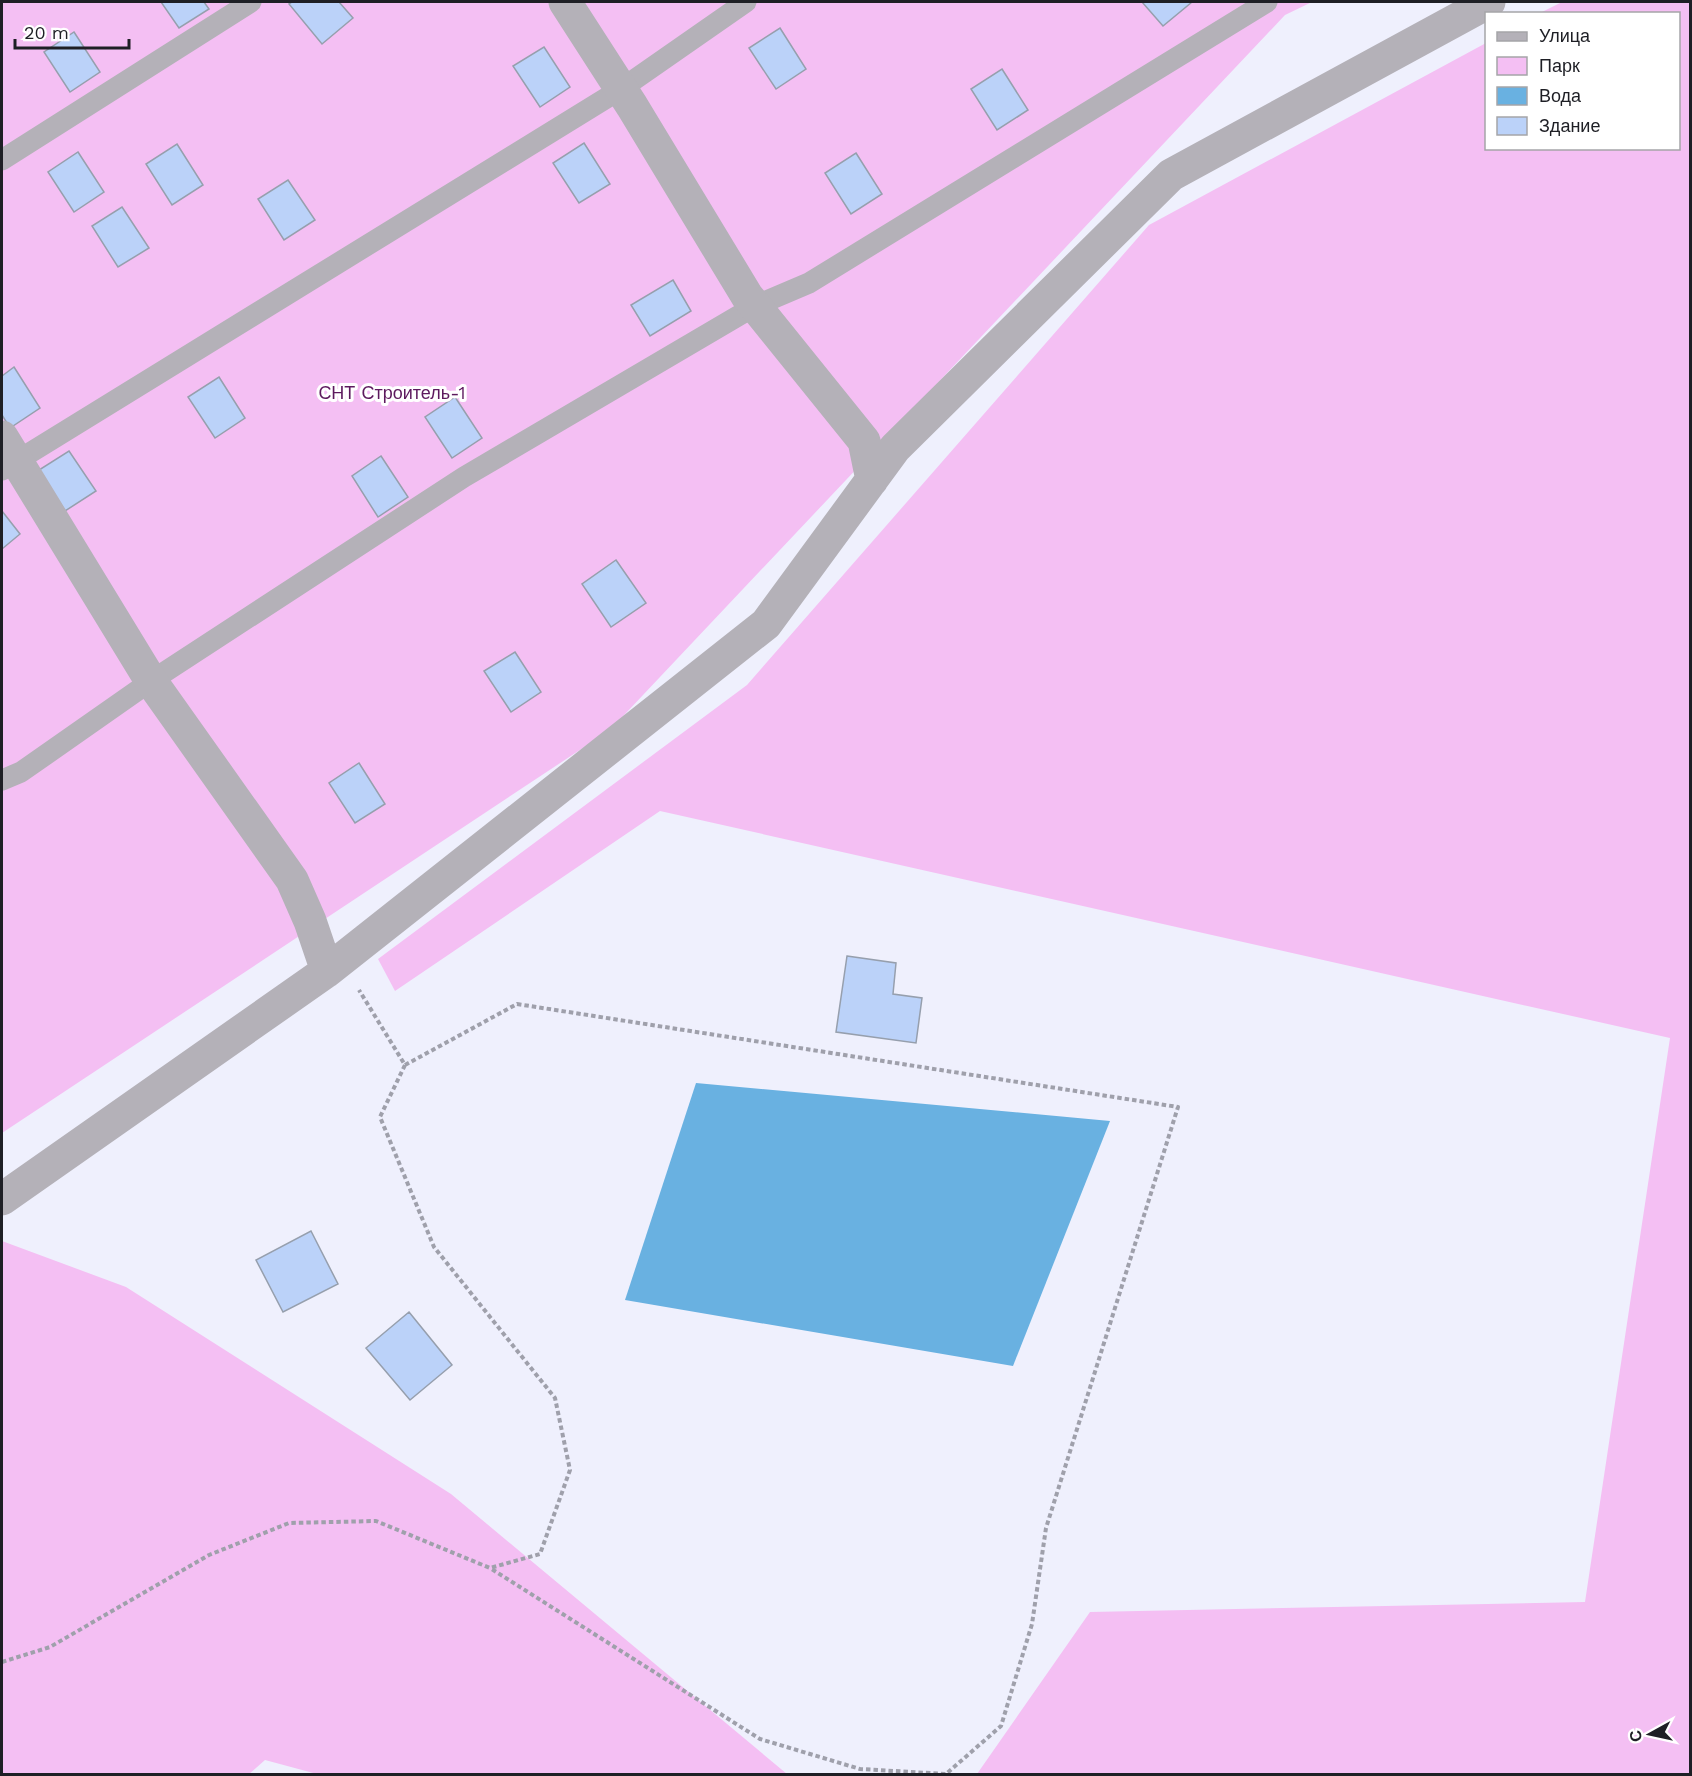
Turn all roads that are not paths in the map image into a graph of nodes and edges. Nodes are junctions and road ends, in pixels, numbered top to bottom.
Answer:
1 (251, 2) edge
2 (565, 2) edge
3 (746, 2) edge
4 (1268, 2) edge
5 (1489, 2) edge
6 (1445, 12) edge
7 (621, 88) junction
8 (2, 160) edge
9 (755, 306) junction
10 (6, 456) edge
11 (872, 480) junction
12 (151, 681) junction
13 (2, 780) edge
14 (334, 966) junction
15 (2, 1199) edge

1 - 8 lane
2 - 7 street
3 - 7 lane
4 - 9 lane
5 - 6 street
6 - 11 street
7 - 9 street
7 - 10 lane
9 - 11 street
9 - 12 lane
10 - 12 street
11 - 14 street
12 - 13 lane
12 - 14 street
14 - 15 street

